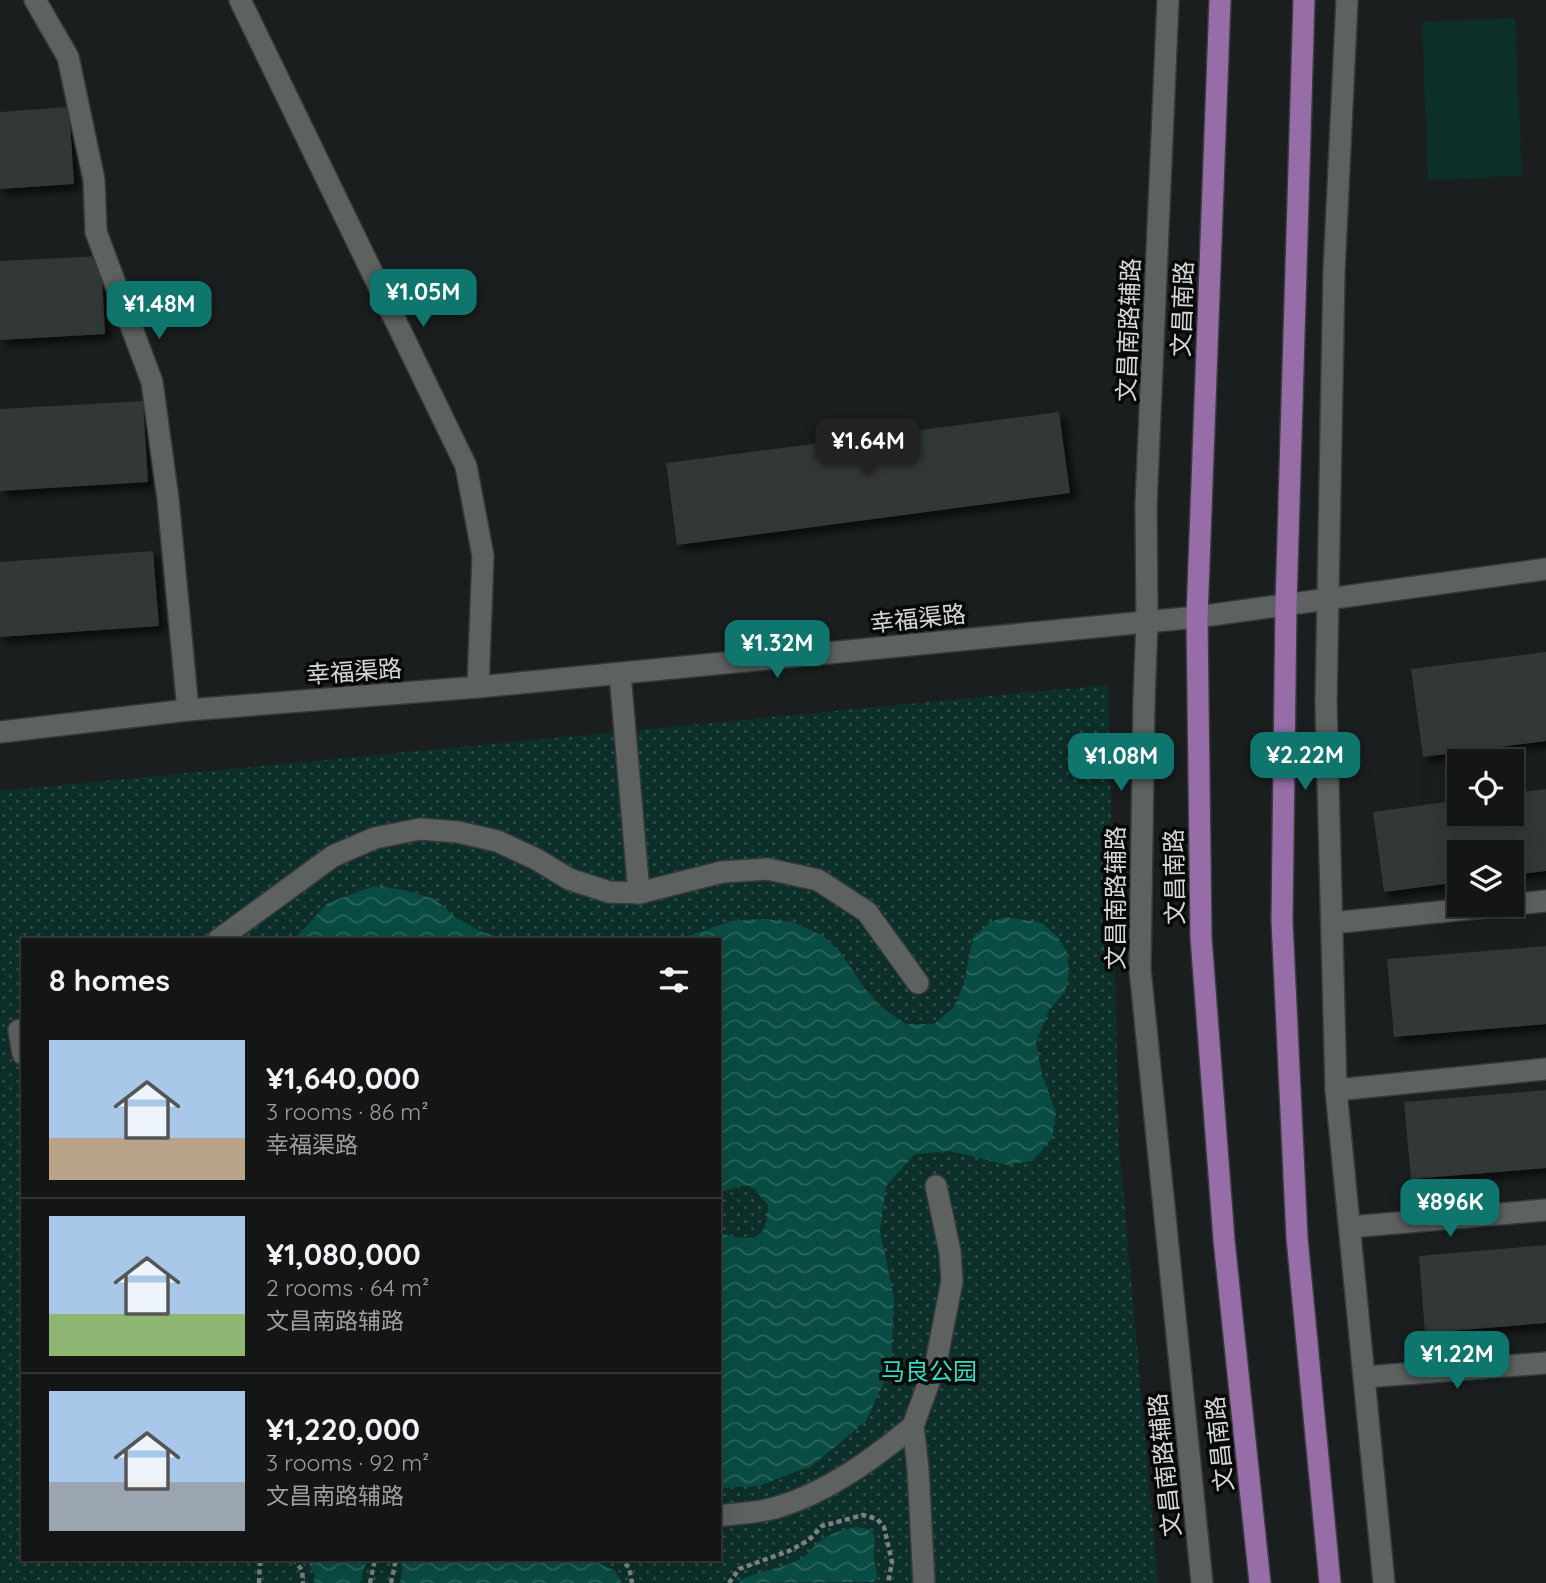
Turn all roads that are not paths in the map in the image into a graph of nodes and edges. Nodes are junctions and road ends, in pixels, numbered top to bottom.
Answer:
1 (35, 0) edge
2 (240, 0) edge
3 (1168, 0) edge
4 (1220, 0) edge
5 (1304, 0) edge
6 (1346, 0) edge
7 (1546, 569) edge
8 (1329, 598) junction
9 (1286, 604) junction
10 (1197, 617) junction
11 (1147, 622) junction
12 (620, 674) junction
13 (478, 687) junction
14 (188, 710) junction
15 (0, 732) edge
16 (639, 893) junction
17 (1546, 901) edge
18 (1332, 923) junction
19 (221, 938) edge
20 (918, 983) dead end
21 (14, 1031) edge
22 (21, 1049) edge
23 (1546, 1069) edge
24 (1336, 1090) junction
25 (936, 1186) dead end
26 (1546, 1210) edge
27 (1350, 1227) junction
28 (1546, 1363) edge
29 (1365, 1377) junction
30 (913, 1426) junction
31 (721, 1516) edge
32 (924, 1583) edge
33 (1202, 1583) edge
34 (1260, 1583) edge
35 (1330, 1583) edge
36 (1384, 1583) edge

1 - 14 street
2 - 13 street
3 - 11 street, 文昌南路辅路
4 - 10 main road, 文昌南路
5 - 9 main road
6 - 8 street
7 - 8 street, 幸福渠路
8 - 9 street, 幸福渠路
8 - 18 street
9 - 10 street, 幸福渠路
9 - 35 main road
10 - 11 street, 幸福渠路
10 - 34 main road, 文昌南路
11 - 12 street, 幸福渠路
11 - 33 street, 文昌南路辅路
12 - 13 street, 幸福渠路
12 - 16 street
13 - 14 street, 幸福渠路
14 - 15 street, 幸福渠路
16 - 19 street
16 - 20 street
17 - 18 street
18 - 24 street
21 - 22 street
23 - 24 street
24 - 27 street
25 - 30 street
26 - 27 street
27 - 29 street
28 - 29 street
29 - 36 street
30 - 31 street
30 - 32 street

